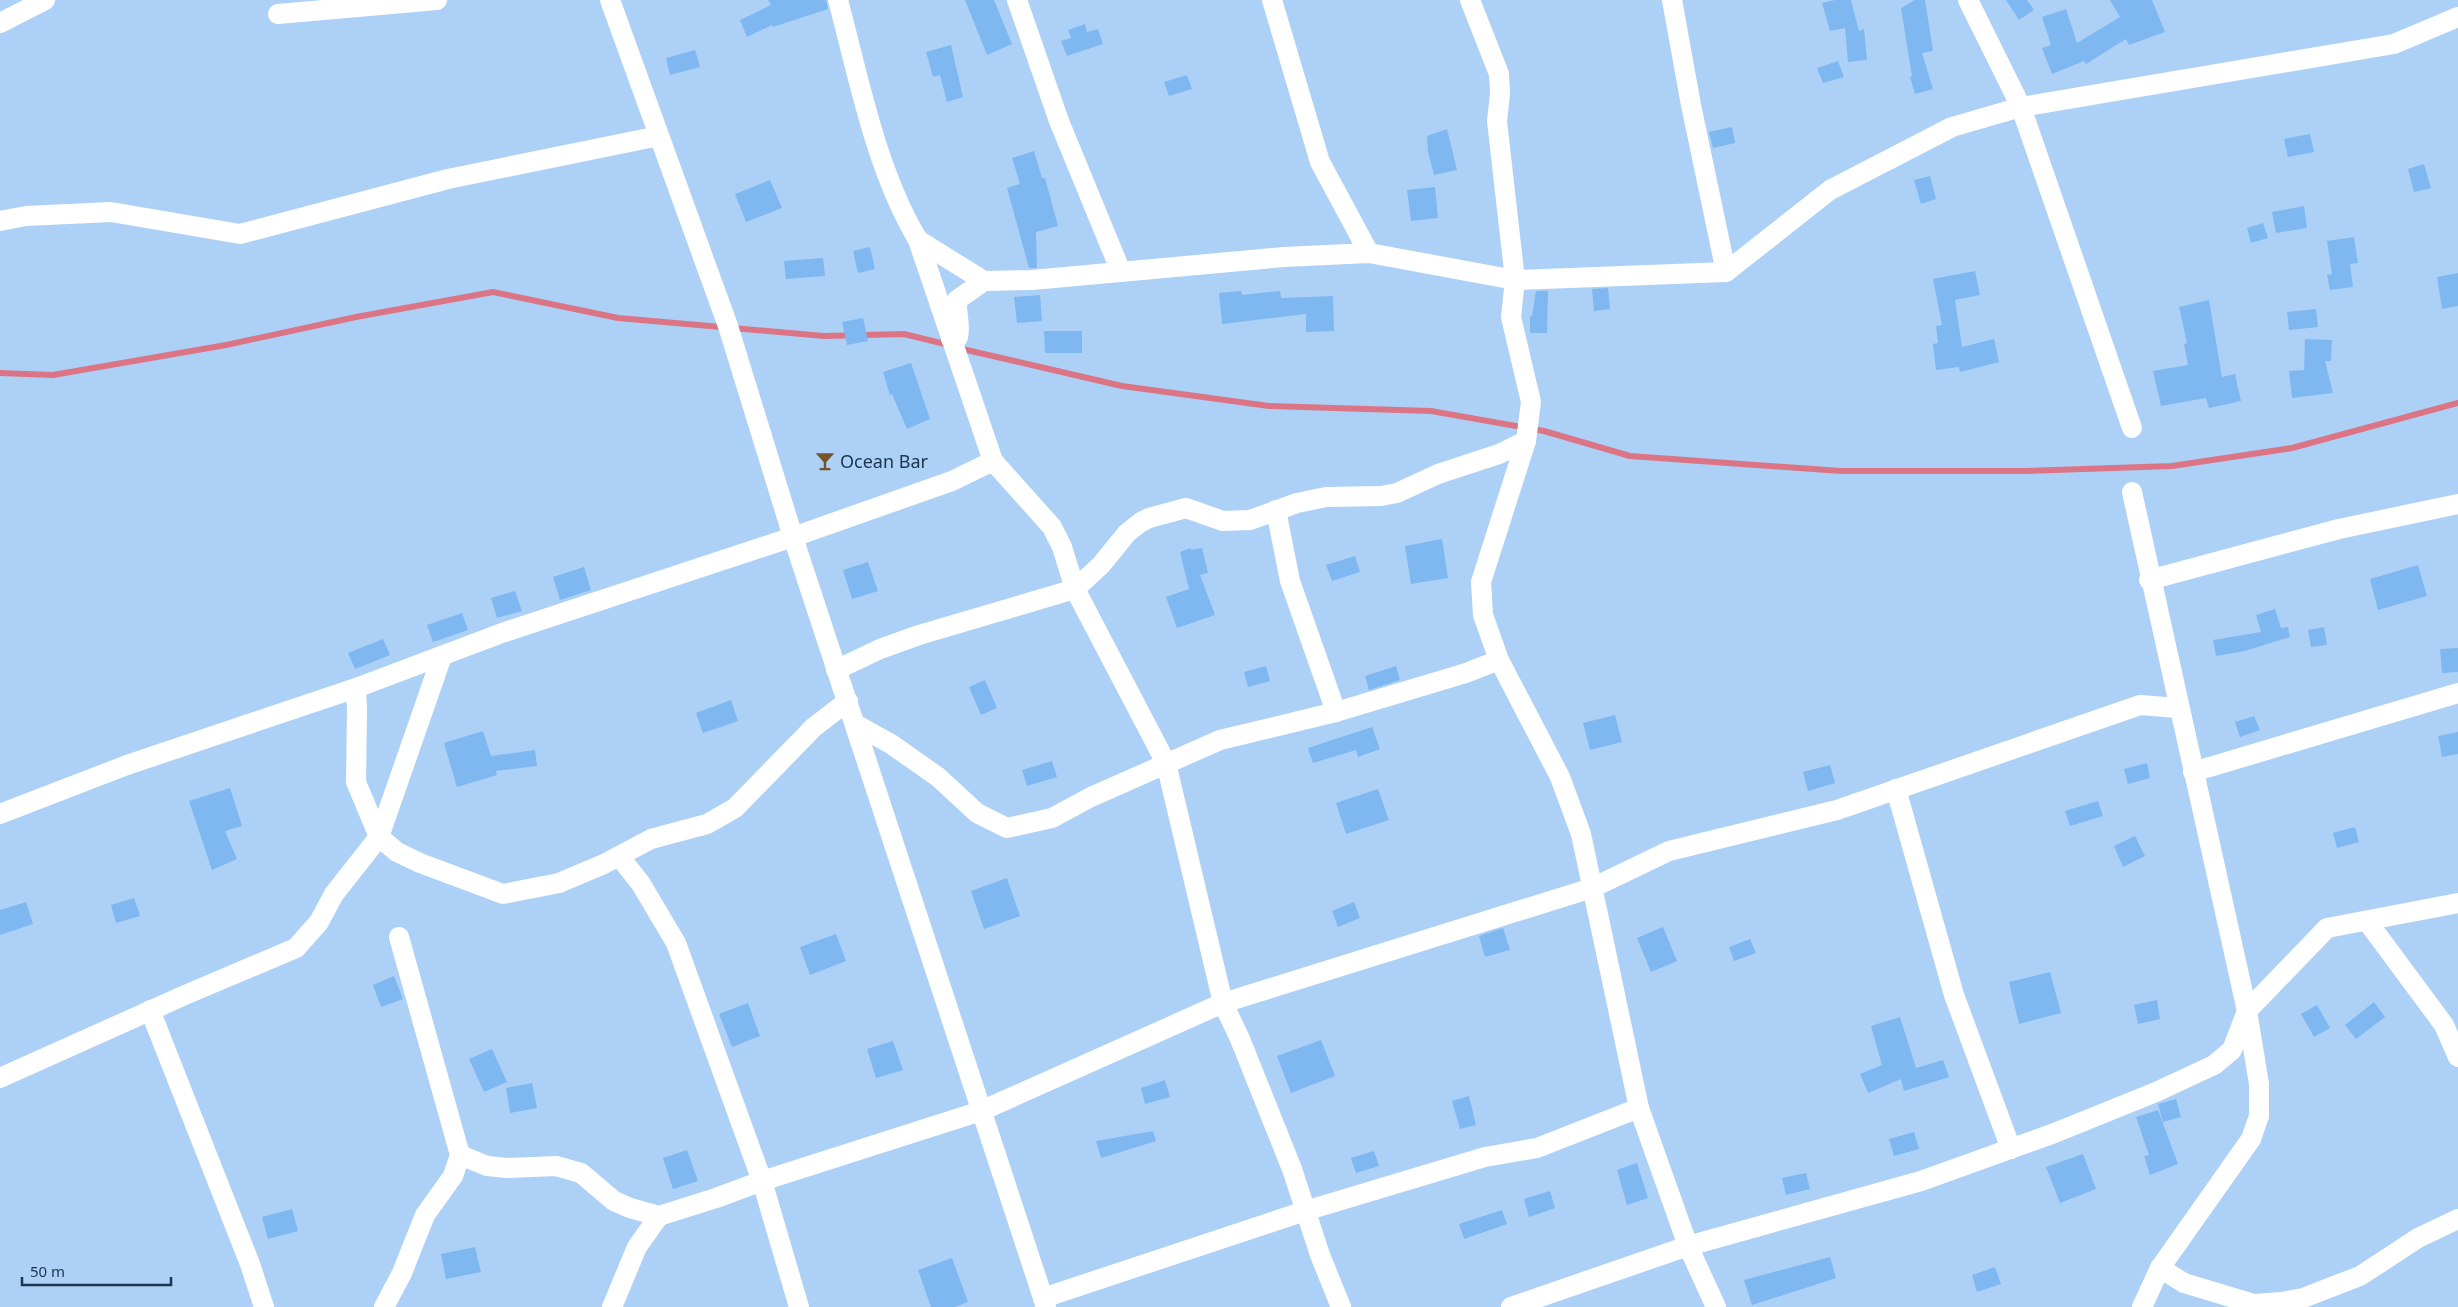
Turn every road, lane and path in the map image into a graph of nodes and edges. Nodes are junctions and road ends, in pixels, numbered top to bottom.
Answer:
1 (45, 0) edge
2 (437, 0) edge
3 (610, 0) edge
4 (838, 0) edge
5 (1017, 0) edge
6 (1272, 0) edge
7 (1470, 0) edge
8 (1672, 0) edge
9 (1968, 0) edge
10 (278, 14) dead end
11 (2458, 17) edge
12 (0, 23) edge
13 (2021, 107) junction
14 (659, 136) junction
15 (0, 220) edge
16 (918, 240) junction
17 (1369, 253) junction
18 (1121, 272) junction
19 (1726, 272) junction
20 (1515, 280) junction
21 (984, 281) junction
22 (951, 339) junction
23 (2132, 428) dead end
24 (1526, 441) junction
25 (993, 461) junction
26 (2132, 492) dead end
27 (2458, 504) edge
28 (1276, 510) junction
29 (793, 537) junction
30 (2149, 580) junction
31 (1075, 589) junction
32 (442, 656) junction
33 (1499, 660) junction
34 (836, 670) junction
35 (356, 688) junction
36 (2458, 693) edge
37 (848, 701) junction
38 (2178, 708) junction
39 (1336, 712) junction
40 (855, 724) junction
41 (1166, 763) junction
42 (2193, 772) junction
43 (1896, 789) junction
44 (0, 814) edge
45 (379, 837) junction
46 (619, 856) junction
47 (1592, 888) junction
48 (2458, 903) edge
49 (2367, 921) junction
50 (399, 937) dead end
51 (1223, 1003) junction
52 (150, 1010) junction
53 (2247, 1011) junction
54 (2458, 1056) edge
55 (0, 1078) edge
56 (1639, 1108) junction
57 (982, 1111) junction
58 (2011, 1149) junction
59 (460, 1155) junction
60 (762, 1181) junction
61 (1304, 1211) junction
62 (659, 1216) junction
63 (2458, 1219) edge
64 (1688, 1246) junction
65 (2160, 1268) junction
66 (1045, 1303) edge
67 (2249, 1305) edge
68 (264, 1307) edge
69 (384, 1307) edge
70 (612, 1307) edge
71 (799, 1307) edge
72 (1341, 1307) edge
73 (1511, 1307) edge
74 (1716, 1307) edge
75 (2142, 1307) edge

1 - 12 street
2 - 10 street
3 - 14 street
4 - 16 street
5 - 18 street
6 - 17 street
7 - 20 street
8 - 19 street
9 - 13 street
11 - 13 street
13 - 19 street
13 - 23 street
14 - 15 street
14 - 29 street
16 - 21 street
16 - 22 street
17 - 18 street
17 - 20 street
18 - 21 street
19 - 20 street
20 - 24 street
21 - 22 street
22 - 25 street
24 - 28 street
24 - 33 street
25 - 29 street
25 - 31 street
26 - 30 street
27 - 30 street
28 - 31 street
28 - 39 street
29 - 32 street
29 - 34 street
30 - 38 street
31 - 34 street
31 - 41 street
32 - 35 street
32 - 45 street
33 - 39 street
33 - 47 street
34 - 37 street
35 - 44 street
35 - 45 street
36 - 42 street
37 - 40 street
37 - 46 street
38 - 42 street
38 - 43 street
39 - 41 street
40 - 41 street
40 - 57 street
41 - 51 street
42 - 53 street
43 - 47 street
43 - 58 street
45 - 46 street
45 - 52 street
46 - 60 street
47 - 51 street
47 - 56 street
48 - 49 street
49 - 53 street
49 - 54 street
50 - 59 street
51 - 57 street
51 - 61 street
52 - 55 street
52 - 68 street
53 - 58 street
53 - 65 street
56 - 61 street
56 - 64 street
57 - 60 street
57 - 66 street
58 - 64 street
59 - 62 street
59 - 69 street
60 - 62 street
60 - 71 street
61 - 66 street
61 - 72 street
62 - 70 street
63 - 67 street
64 - 73 street
64 - 74 street
65 - 67 street
65 - 75 street

